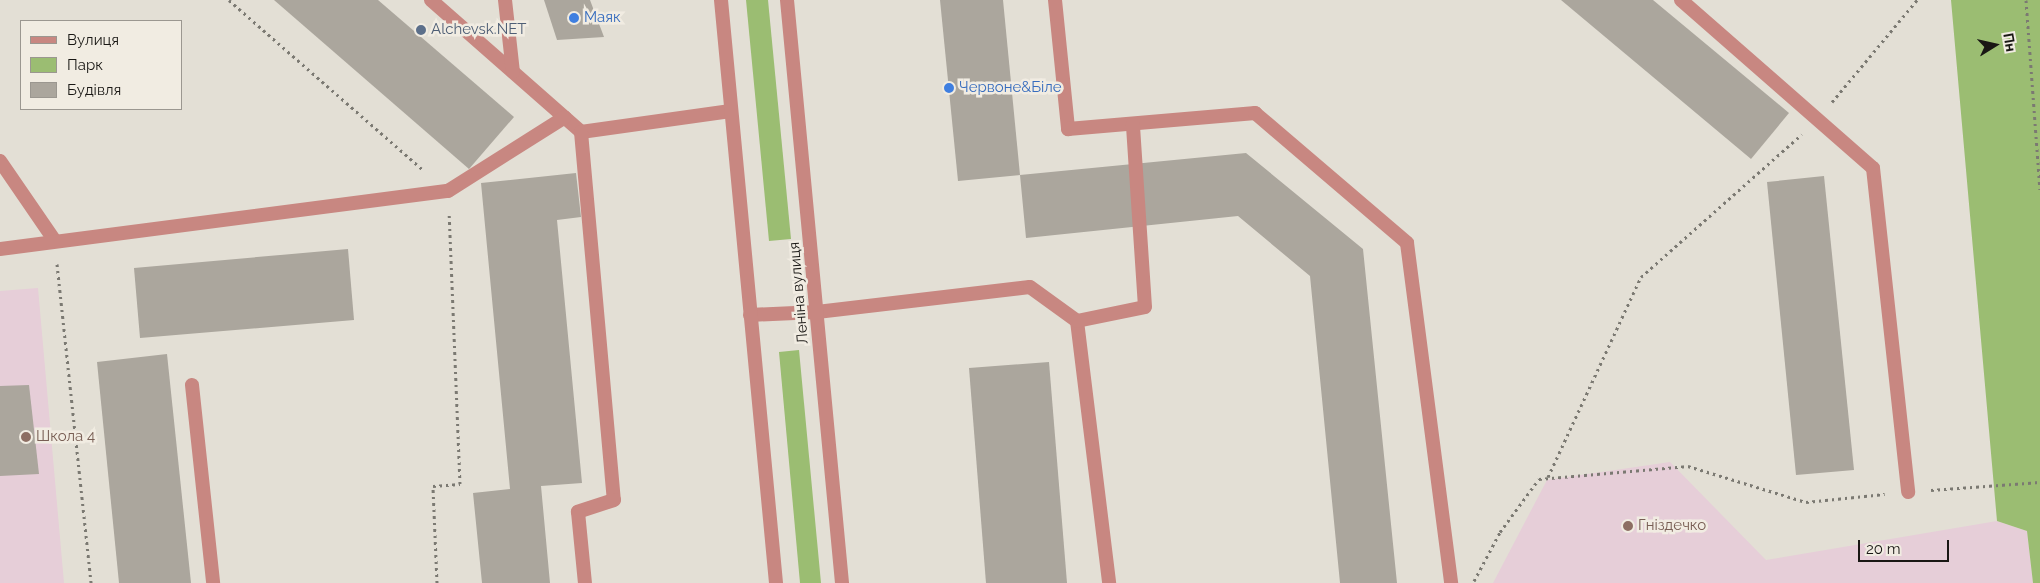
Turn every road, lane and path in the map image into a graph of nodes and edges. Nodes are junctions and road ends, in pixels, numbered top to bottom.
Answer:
1 (229, 0) edge
2 (431, 0) edge
3 (506, 0) edge
4 (721, 0) edge
5 (787, 0) edge
6 (1055, 0) edge
7 (1681, 0) edge
8 (1918, 0) edge
9 (2026, 0) edge
10 (514, 72) junction
11 (732, 111) junction
12 (565, 117) junction
13 (1818, 120) junction
14 (1133, 124) junction
15 (581, 132) junction
16 (0, 161) edge
17 (2040, 189) edge
18 (448, 191) junction
19 (55, 241) junction
20 (0, 249) edge
21 (817, 312) junction
22 (750, 316) junction
23 (1077, 320) junction
24 (192, 385) dead end
25 (1548, 478) junction
26 (2040, 482) edge
27 (1908, 492) junction
28 (91, 583) edge
29 (212, 583) edge
30 (437, 583) edge
31 (585, 583) edge
32 (776, 583) edge
33 (842, 583) edge
34 (1110, 583) edge
35 (1451, 583) edge
36 (1473, 583) edge

1 - 18 path
2 - 10 street
3 - 10 street
4 - 11 street
5 - 21 street, Леніна вулиця
6 - 14 street
7 - 13 street
8 - 13 path
9 - 17 path
10 - 12 street
11 - 15 street
11 - 22 street
12 - 15 street
12 - 18 street
13 - 25 path
13 - 27 street
14 - 23 street
14 - 35 street
15 - 31 street
16 - 19 street
18 - 19 street
18 - 30 path
19 - 20 street
19 - 28 path
21 - 22 street
21 - 23 street
21 - 33 street, Леніна вулиця
22 - 32 street
23 - 34 street
24 - 29 street
25 - 27 path
25 - 36 path
26 - 27 path

